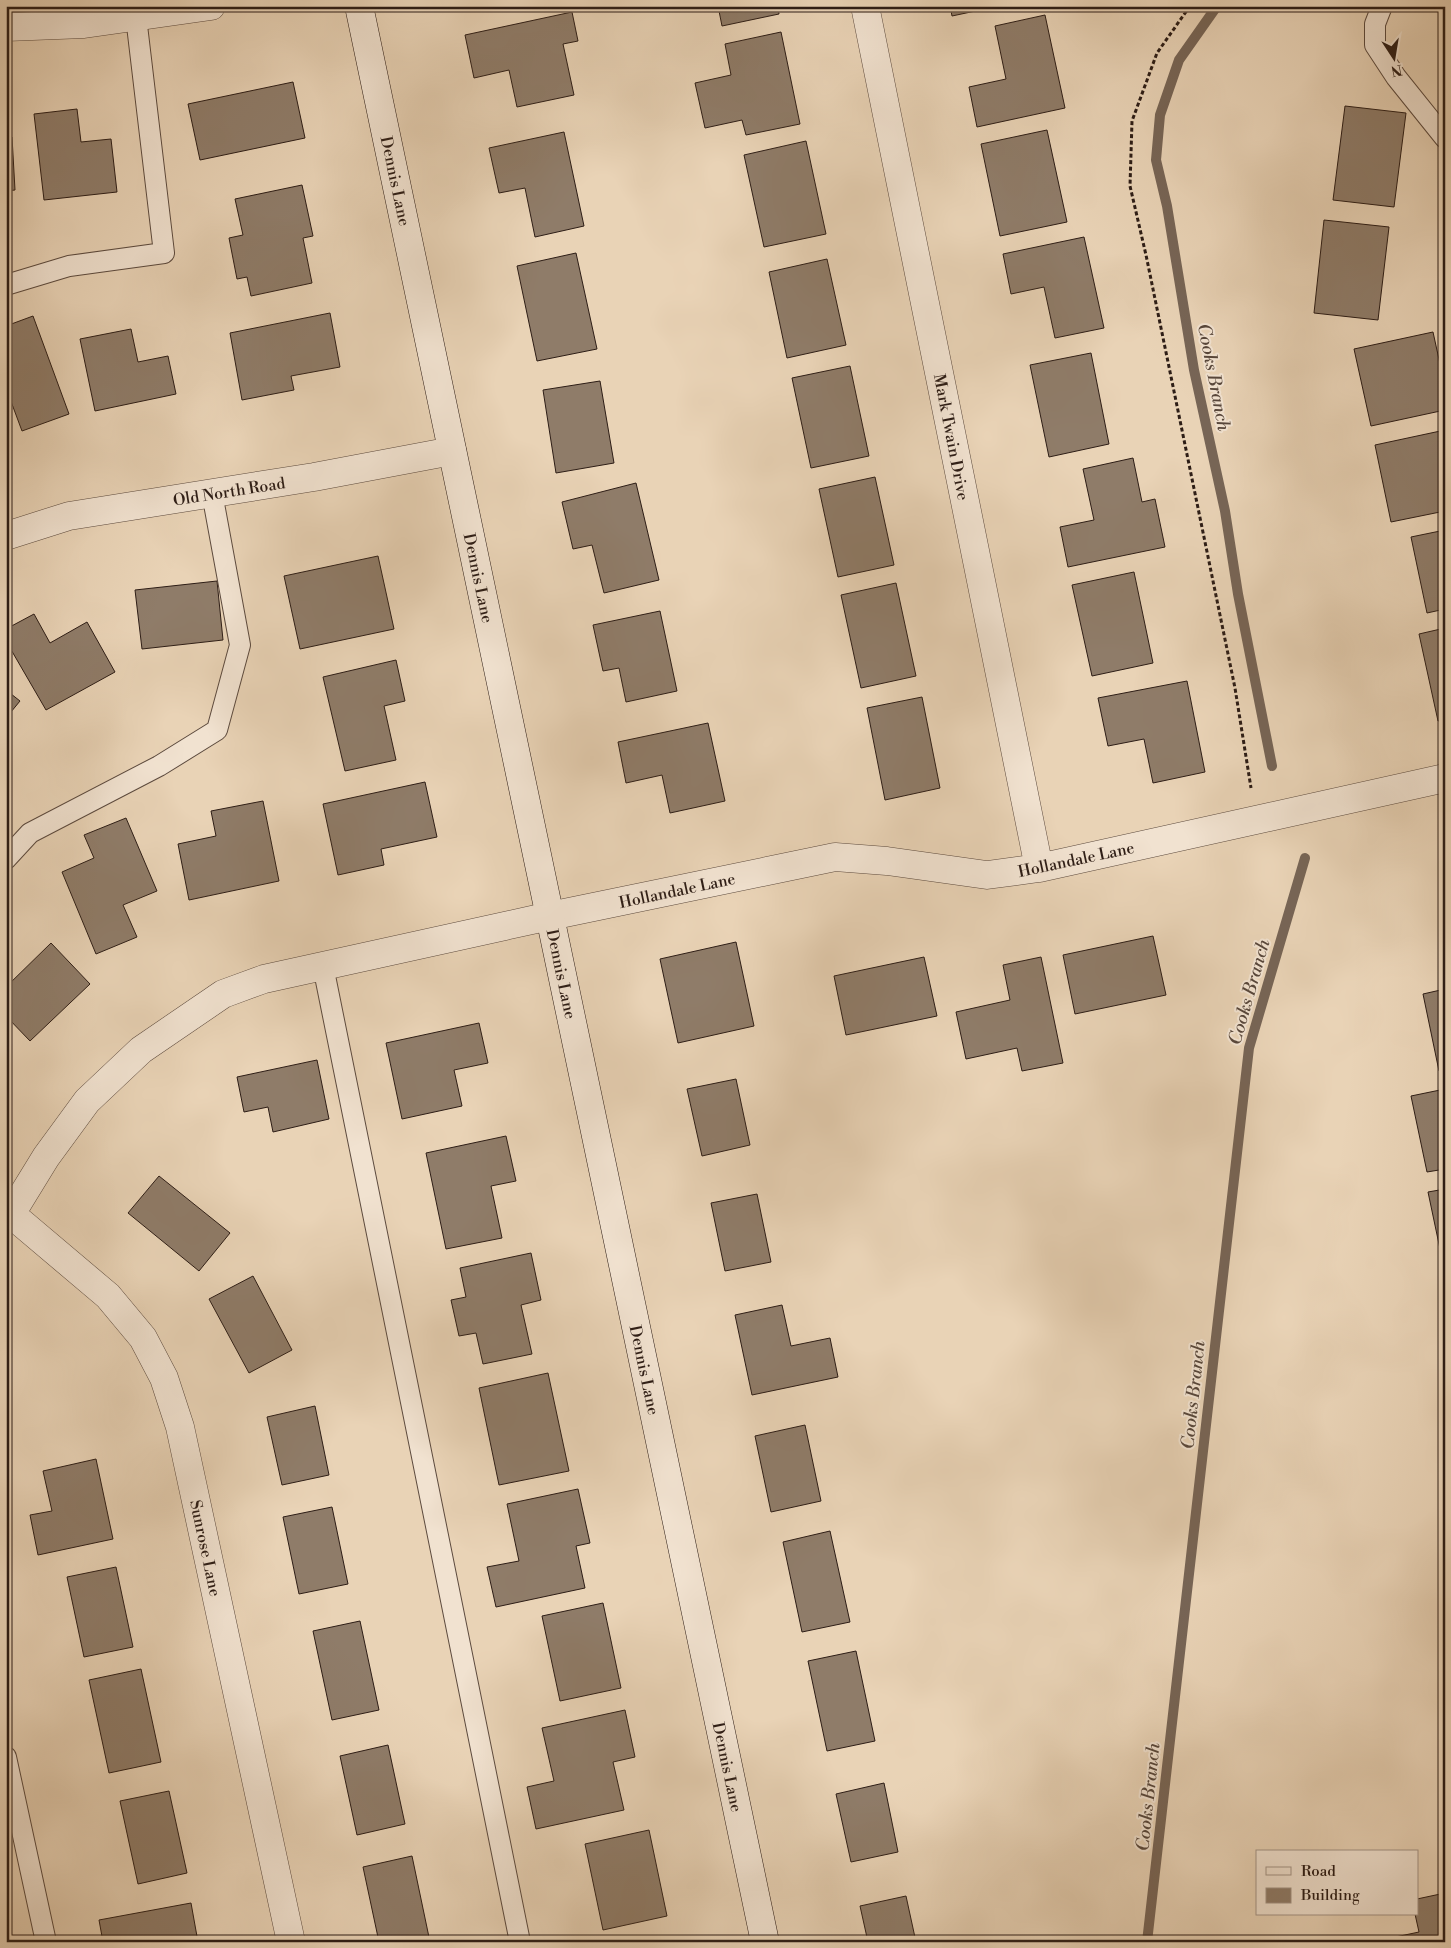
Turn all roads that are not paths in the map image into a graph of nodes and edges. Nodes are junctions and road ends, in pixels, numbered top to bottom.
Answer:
1 (211, 6) edge
2 (359, 6) edge
3 (865, 6) edge
4 (1382, 6) edge
5 (136, 17) junction
6 (6, 27) edge
7 (1445, 138) edge
8 (6, 285) edge
9 (452, 451) junction
10 (212, 494) junction
11 (6, 536) edge
12 (1445, 778) edge
13 (6, 859) edge
14 (1039, 868) junction
15 (550, 916) junction
16 (323, 966) junction
17 (9, 1216) edge
18 (6, 1757) edge
19 (46, 1942) edge
20 (291, 1942) edge
21 (520, 1942) edge
22 (765, 1942) edge

1 - 5 street
2 - 9 street, Dennis Lane
3 - 14 street, Mark Twain Drive
4 - 7 lane
5 - 6 street
5 - 8 lane
9 - 10 street, Old North Road
9 - 15 street, Dennis Lane
10 - 11 street, Old North Road
10 - 13 lane
12 - 14 street, Hollandale Lane
14 - 15 street, Hollandale Lane
15 - 16 street, Hollandale Lane
15 - 22 street, Dennis Lane
16 - 17 street, Hollandale Lane
16 - 21 lane
17 - 20 street, Sunrose Lane
18 - 19 lane

